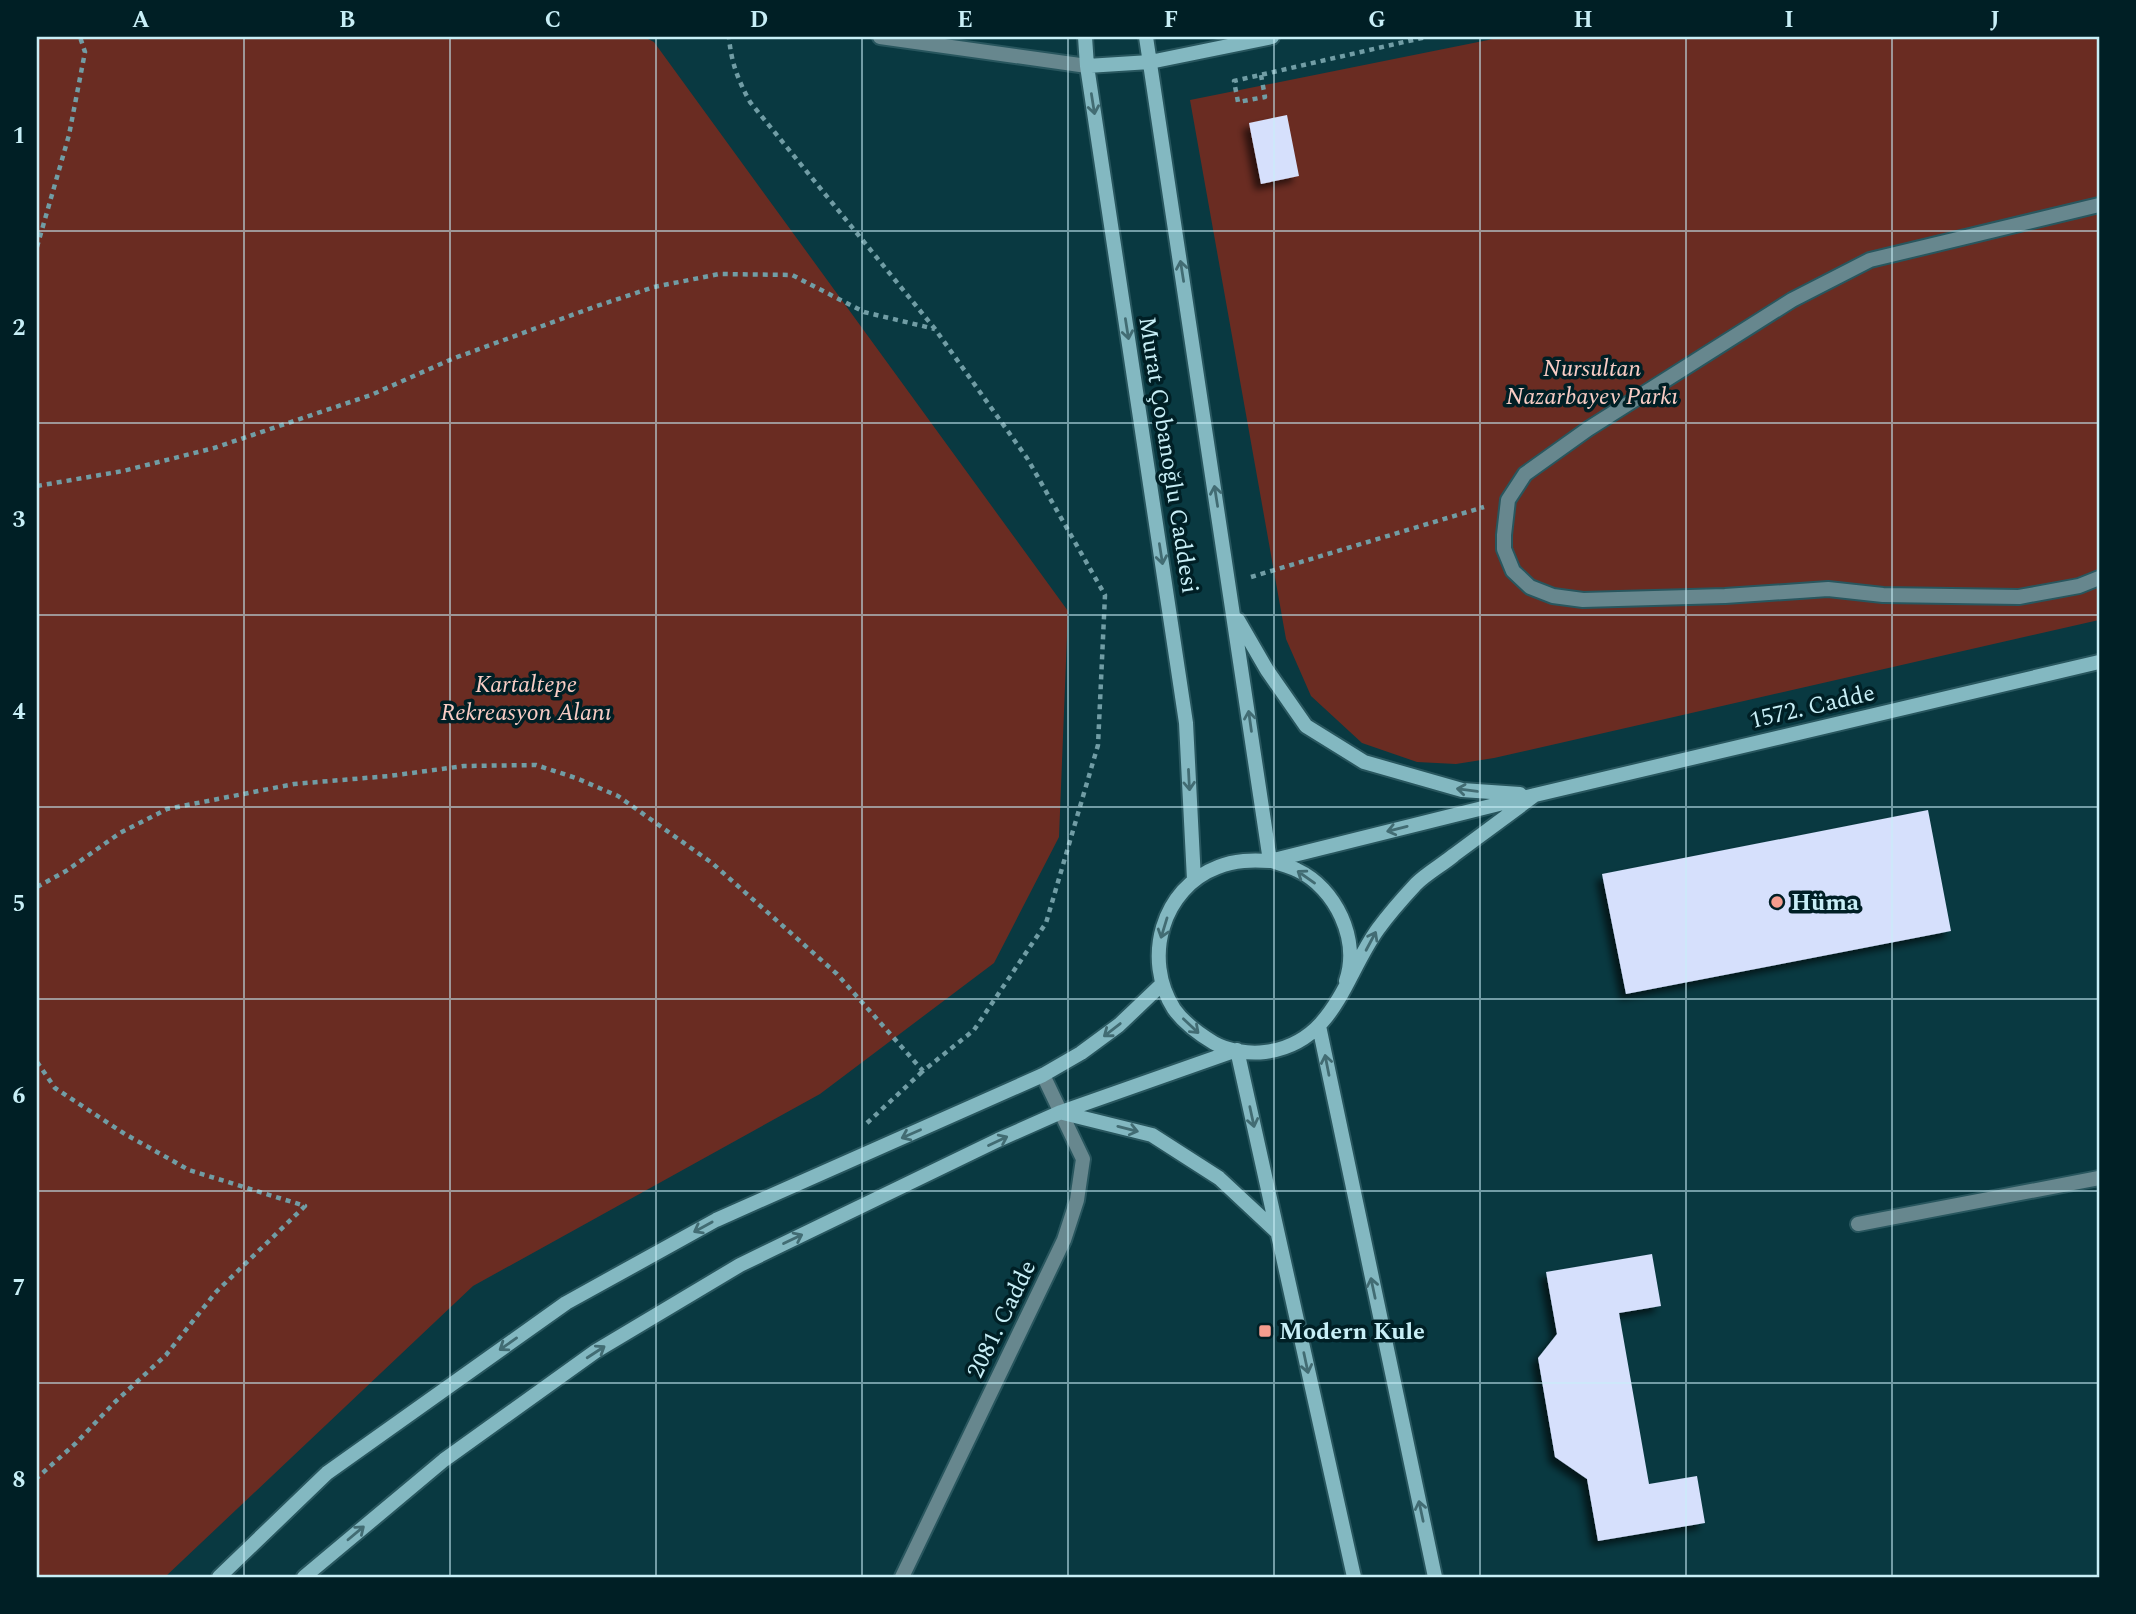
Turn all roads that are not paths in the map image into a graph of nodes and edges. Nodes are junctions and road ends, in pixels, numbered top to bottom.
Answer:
1 (880, 37) edge
2 (1085, 37) edge
3 (1146, 37) edge
4 (1272, 37) edge
5 (1150, 62) junction
6 (1087, 66) junction
7 (2099, 205) edge
8 (2099, 578) edge
9 (1234, 613) junction
10 (2099, 662) edge
11 (1535, 795) junction
12 (1270, 861) junction
13 (1194, 880) junction
14 (1162, 984) junction
15 (1339, 1001) junction
16 (1319, 1026) junction
17 (1237, 1050) junction
18 (1043, 1075) junction
19 (1062, 1112) junction
20 (2099, 1178) edge
21 (1858, 1224) dead end
22 (1278, 1231) junction
23 (219, 1577) edge
24 (304, 1577) edge
25 (902, 1577) edge
26 (1353, 1577) edge
27 (1435, 1577) edge

1 - 6 street
2 - 6 main road, Murat Çobanoğlu Caddesi
3 - 5 main road, Murat Çobanoğlu Caddesi
4 - 5 main road
5 - 6 main road
9 -> 5 main road, Murat Çobanoğlu Caddesi
6 -> 13 main road, Murat Çobanoğlu Caddesi
7 - 8 street
11 -> 9 main road
12 -> 9 main road, Murat Çobanoğlu Caddesi
10 - 11 main road, 1572. Cadde
11 -> 12 main road, 1572. Cadde
15 -> 11 main road
12 - 13 main road
15 -> 12 main road
13 -> 14 main road
14 -> 17 main road
14 -> 18 main road
15 - 16 main road
16 - 17 main road
27 -> 16 main road
17 - 19 main road
17 -> 22 main road
18 - 19 street, 2081. Cadde
18 -> 23 main road
19 -> 22 main road
24 -> 19 main road
19 - 25 street, 2081. Cadde
20 - 21 street
22 -> 26 main road

